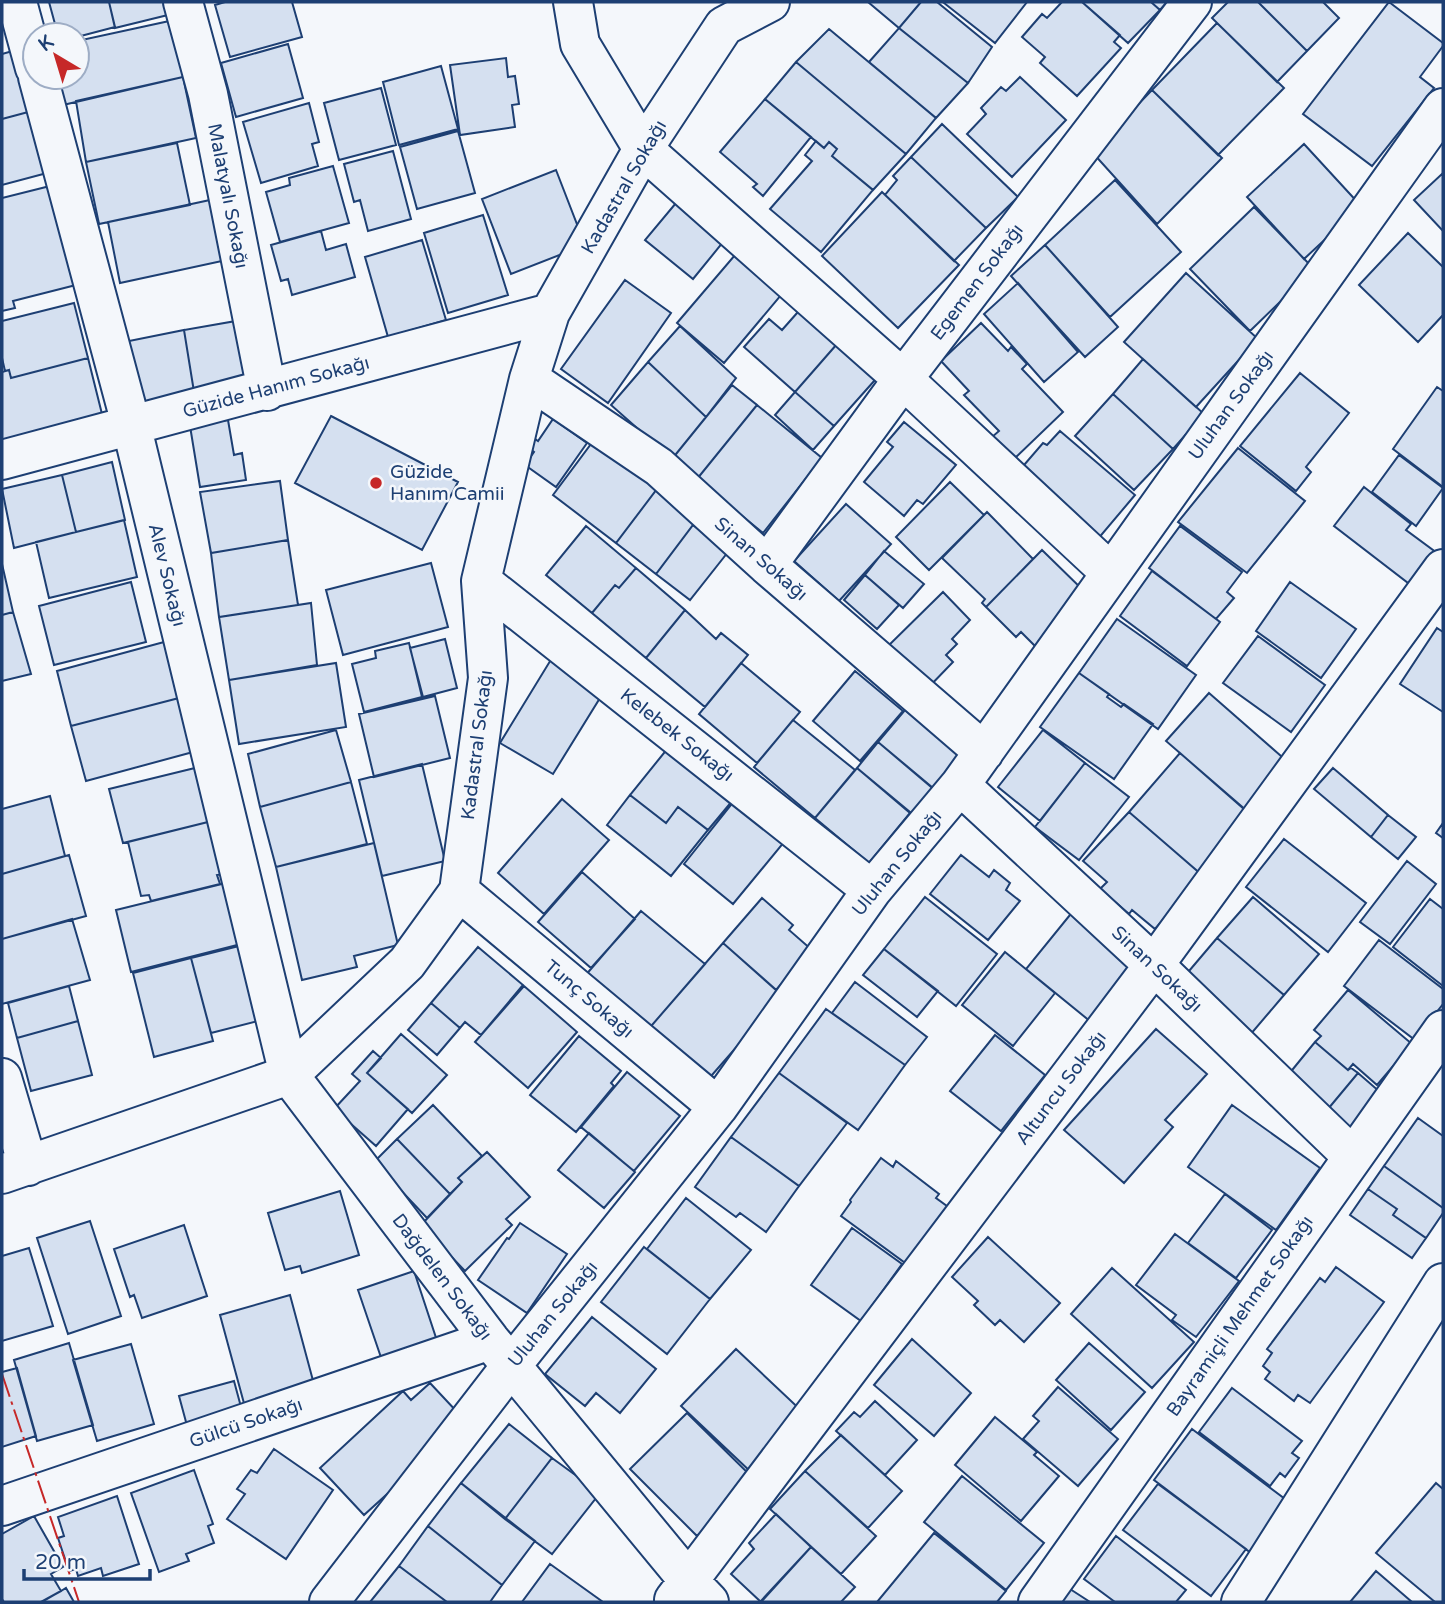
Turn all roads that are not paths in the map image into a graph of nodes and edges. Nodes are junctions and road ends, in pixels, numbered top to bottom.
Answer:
1 (17, 2) edge
2 (183, 2) edge
3 (573, 2) edge
4 (769, 2) edge
5 (1192, 2) edge
6 (726, 14) edge
7 (22, 21) edge
8 (41, 91) edge
9 (1443, 108) edge
10 (643, 149) junction
11 (550, 313) junction
12 (529, 379) junction
13 (903, 379) junction
14 (267, 391) junction
15 (131, 424) junction
16 (2, 460) edge
17 (767, 565) junction
18 (1443, 569) edge
19 (1111, 573) junction
20 (481, 581) junction
21 (984, 752) junction
22 (960, 785) junction
23 (872, 890) junction
24 (459, 891) junction
25 (1154, 965) junction
26 (1443, 1030) edge
27 (289, 1075) junction
28 (2, 1078) edge
29 (718, 1107) junction
30 (1352, 1156) junction
31 (15, 1170) edge
32 (1443, 1283) edge
33 (500, 1353) junction
34 (2, 1506) edge
35 (690, 1595) edge
36 (329, 1602) edge
37 (1038, 1602) edge
38 (1241, 1602) edge

1 - 7 street
2 - 14 street, Malatyalı Sokağı
3 - 10 street
4 - 6 street, Kadastral Sokağı
5 - 13 street, Egemen Sokağı
6 - 10 street, Kadastral Sokağı
8 - 15 street, Alev Sokağı
9 - 19 street, Uluhan Sokağı
10 - 11 street, Kadastral Sokağı
10 - 13 street
11 - 12 street, Kadastral Sokağı
11 - 14 street, Güzide Hanım Sokağı
12 - 17 street, Sinan Sokağı
12 - 20 street, Kadastral Sokağı
13 - 17 street, Egemen Sokağı
13 - 19 street
14 - 15 street, Güzide Hanım Sokağı
15 - 16 street, Güzide Hanım Sokağı
15 - 27 street, Alev Sokağı
17 - 21 street, Sinan Sokağı
18 - 25 street, Altuncu Sokağı
19 - 21 street, Uluhan Sokağı
20 - 23 street, Kelebek Sokağı
20 - 24 street, Kadastral Sokağı
21 - 22 street, Uluhan Sokağı
22 - 23 street, Uluhan Sokağı
22 - 25 street, Sinan Sokağı
23 - 29 street, Uluhan Sokağı
24 - 27 street, Kadastral Sokağı
24 - 29 street, Tunç Sokağı
25 - 30 street, Sinan Sokağı
25 - 35 street, Altuncu Sokağı
26 - 30 street, Bayramiçli Mehmet Sokağı
27 - 31 street, Kadastral Sokağı
27 - 33 street, Dağdelen Sokağı
28 - 31 street
29 - 33 street, Uluhan Sokağı
30 - 37 street, Bayramiçli Mehmet Sokağı
32 - 38 street
33 - 34 street, Gülcü Sokağı
33 - 35 street, Dağdelen Sokağı
33 - 36 street, Uluhan Sokağı

